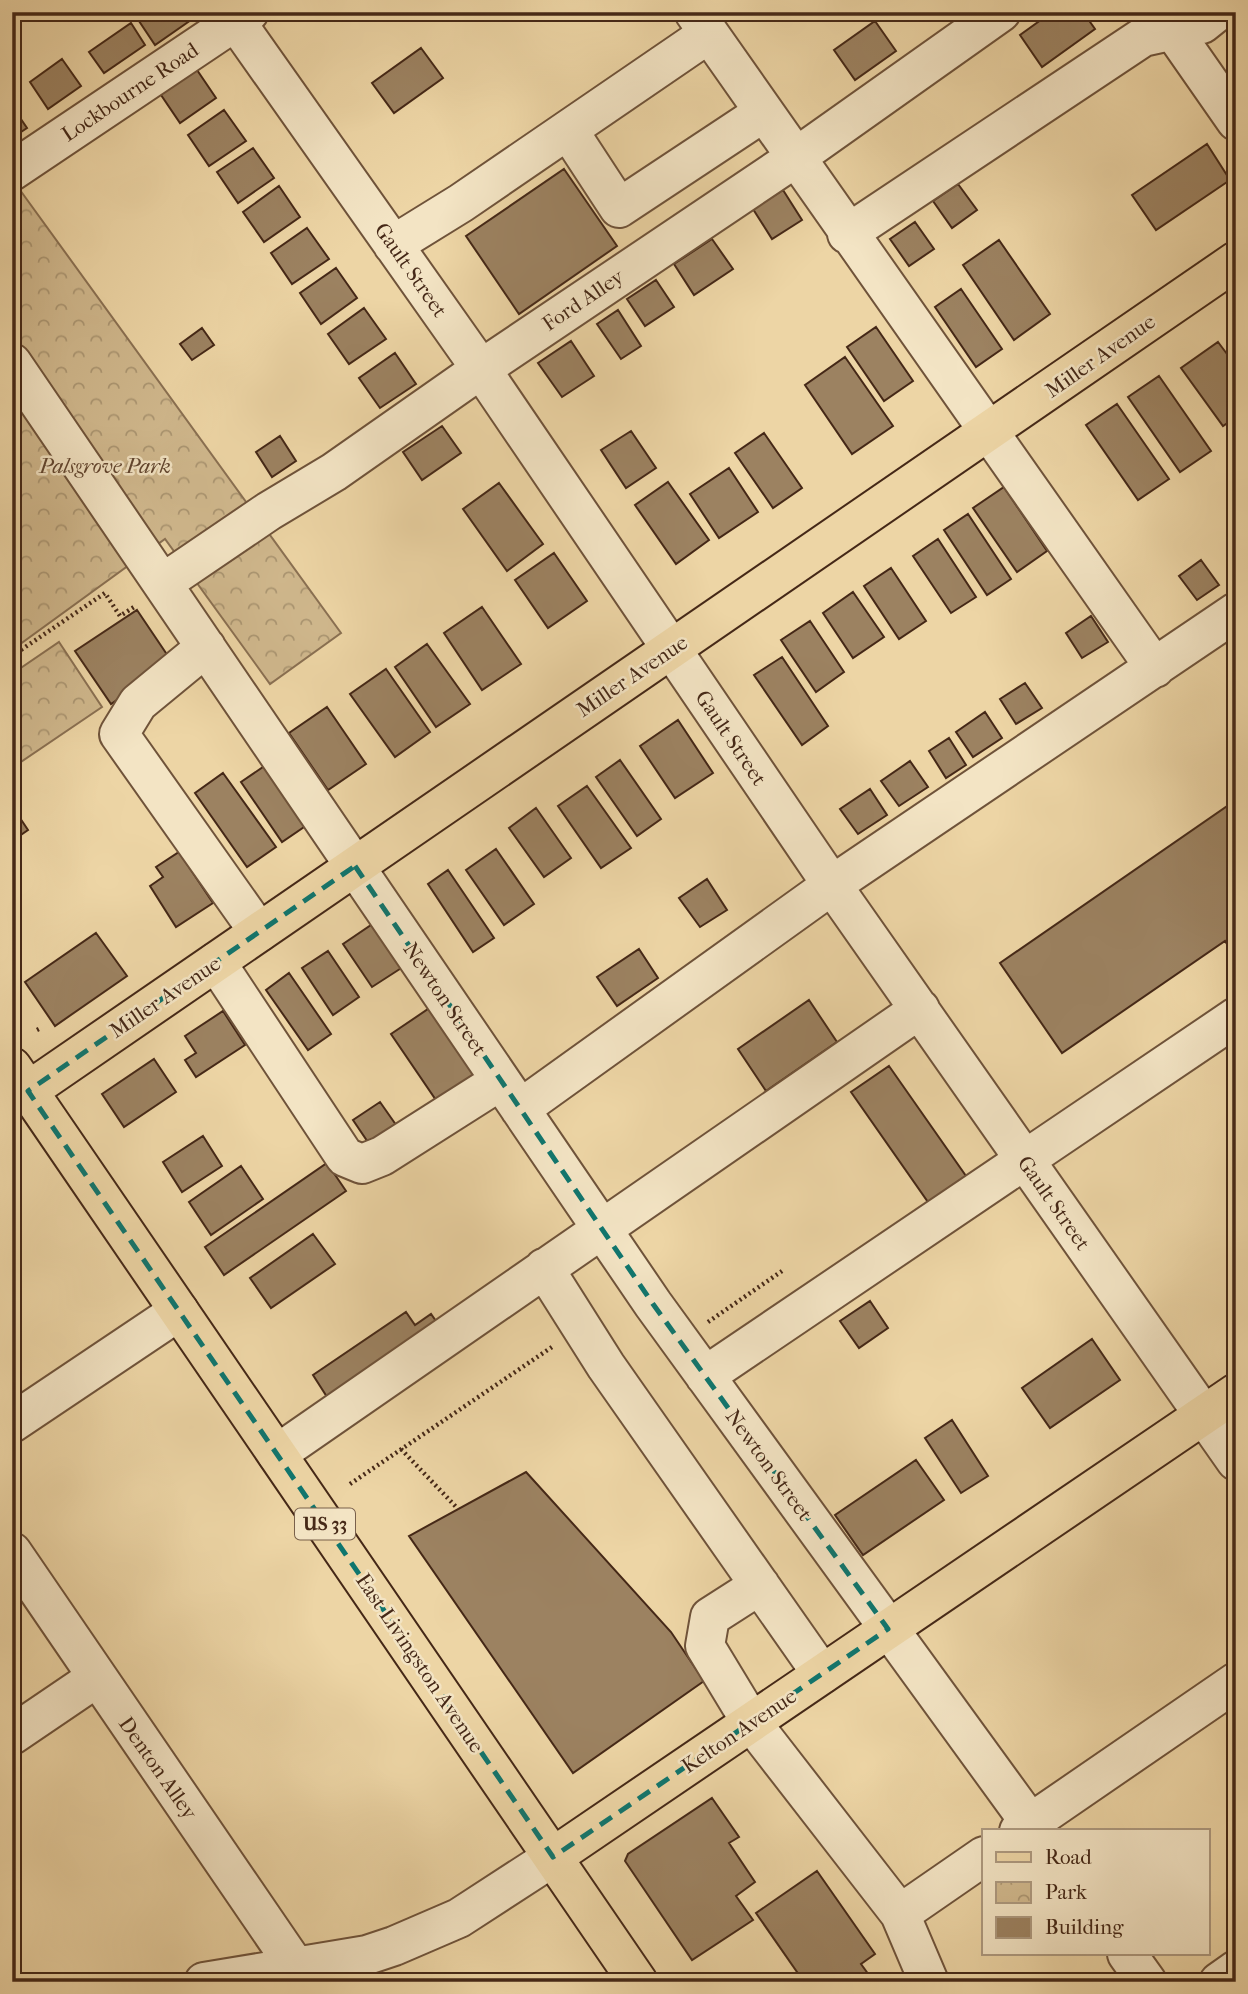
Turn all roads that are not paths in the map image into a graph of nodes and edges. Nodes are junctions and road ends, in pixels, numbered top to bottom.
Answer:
1 (1001, 12) edge
2 (1217, 12) edge
3 (238, 15) edge
4 (1166, 21) edge
5 (701, 23) edge
6 (764, 112) junction
7 (1236, 121) edge
8 (568, 130) junction
9 (795, 158) junction
10 (12, 171) edge
11 (847, 234) junction
12 (393, 245) junction
13 (1236, 261) edge
14 (12, 362) edge
15 (481, 369) junction
16 (988, 433) junction
17 (153, 592) junction
18 (1236, 612) edge
19 (206, 647) junction
20 (671, 650) junction
21 (1155, 668) junction
22 (355, 866) junction
23 (832, 885) junction
24 (259, 932) junction
25 (216, 962) junction
26 (920, 1009) junction
27 (1236, 1017) edge
28 (20, 1079) edge
29 (510, 1095) junction
30 (1024, 1161) junction
31 (601, 1228) junction
32 (544, 1268) junction
33 (179, 1311) junction
34 (705, 1376) junction
35 (1236, 1392) edge
36 (1202, 1416) junction
37 (12, 1423) edge
38 (277, 1454) junction
39 (1236, 1461) edge
40 (12, 1552) edge
41 (760, 1585) junction
42 (888, 1629) junction
43 (822, 1674) junction
44 (96, 1678) junction
45 (1236, 1682) edge
46 (751, 1722) junction
47 (12, 1735) edge
48 (1029, 1829) edge
49 (553, 1857) junction
50 (982, 1857) edge
51 (901, 1914) junction
52 (1127, 1955) edge
53 (1236, 1970) edge
54 (300, 1974) edge
55 (204, 1982) edge
56 (638, 1982) edge
57 (929, 1982) edge
58 (1147, 1982) edge
59 (1219, 1982) edge

1 - 9 street, Ford Alley
2 - 4 street
3 - 10 street, Lockbourne Road
3 - 12 street, Gault Street
4 - 7 street
4 - 11 street
5 - 6 street
5 - 8 street
6 - 8 street
6 - 9 street
8 - 12 street
9 - 11 street
9 - 15 street, Ford Alley
11 - 16 street
12 - 15 street, Gault Street
13 - 16 main road, Miller Avenue
14 - 17 street, Newton Street
15 - 17 street, Ford Alley
15 - 20 street, Gault Street
16 - 20 main road, Miller Avenue
16 - 21 street
17 - 19 street, Newton Street
18 - 21 street
19 - 22 street, Newton Street
19 - 24 street
20 - 22 main road, Miller Avenue
20 - 23 street, Gault Street
21 - 23 street
22 - 24 main road, Miller Avenue
22 - 29 street, Newton Street
23 - 26 street, Gault Street
23 - 29 street
24 - 25 main road, Miller Avenue
25 - 28 main road, Miller Avenue
25 - 29 street
26 - 30 street, Gault Street
26 - 31 street
27 - 30 street
28 - 33 main road, East Livingston Avenue / US 33
29 - 31 street, Newton Street
30 - 34 street
30 - 36 street, Gault Street
31 - 32 street
31 - 34 street, Newton Street
32 - 38 street
32 - 41 street
33 - 37 street
33 - 38 main road, East Livingston Avenue / US 33
34 - 42 street, Newton Street
35 - 36 main road, Kelton Avenue
36 - 39 street, Gault Street
36 - 42 main road, Kelton Avenue
38 - 49 main road, East Livingston Avenue / US 33
40 - 44 street, Denton Alley
41 - 43 street
41 - 46 street
42 - 43 main road, Kelton Avenue
42 - 48 street, Newton Street
43 - 46 main road, Kelton Avenue
44 - 47 street
44 - 54 street, Denton Alley
45 - 48 street
46 - 49 main road, Kelton Avenue
46 - 51 street
49 - 54 street, Kelton Avenue
49 - 56 main road, East Livingston Avenue / US 33
50 - 51 street
51 - 57 street
52 - 58 street
53 - 59 street
54 - 55 street, Kelton Avenue

